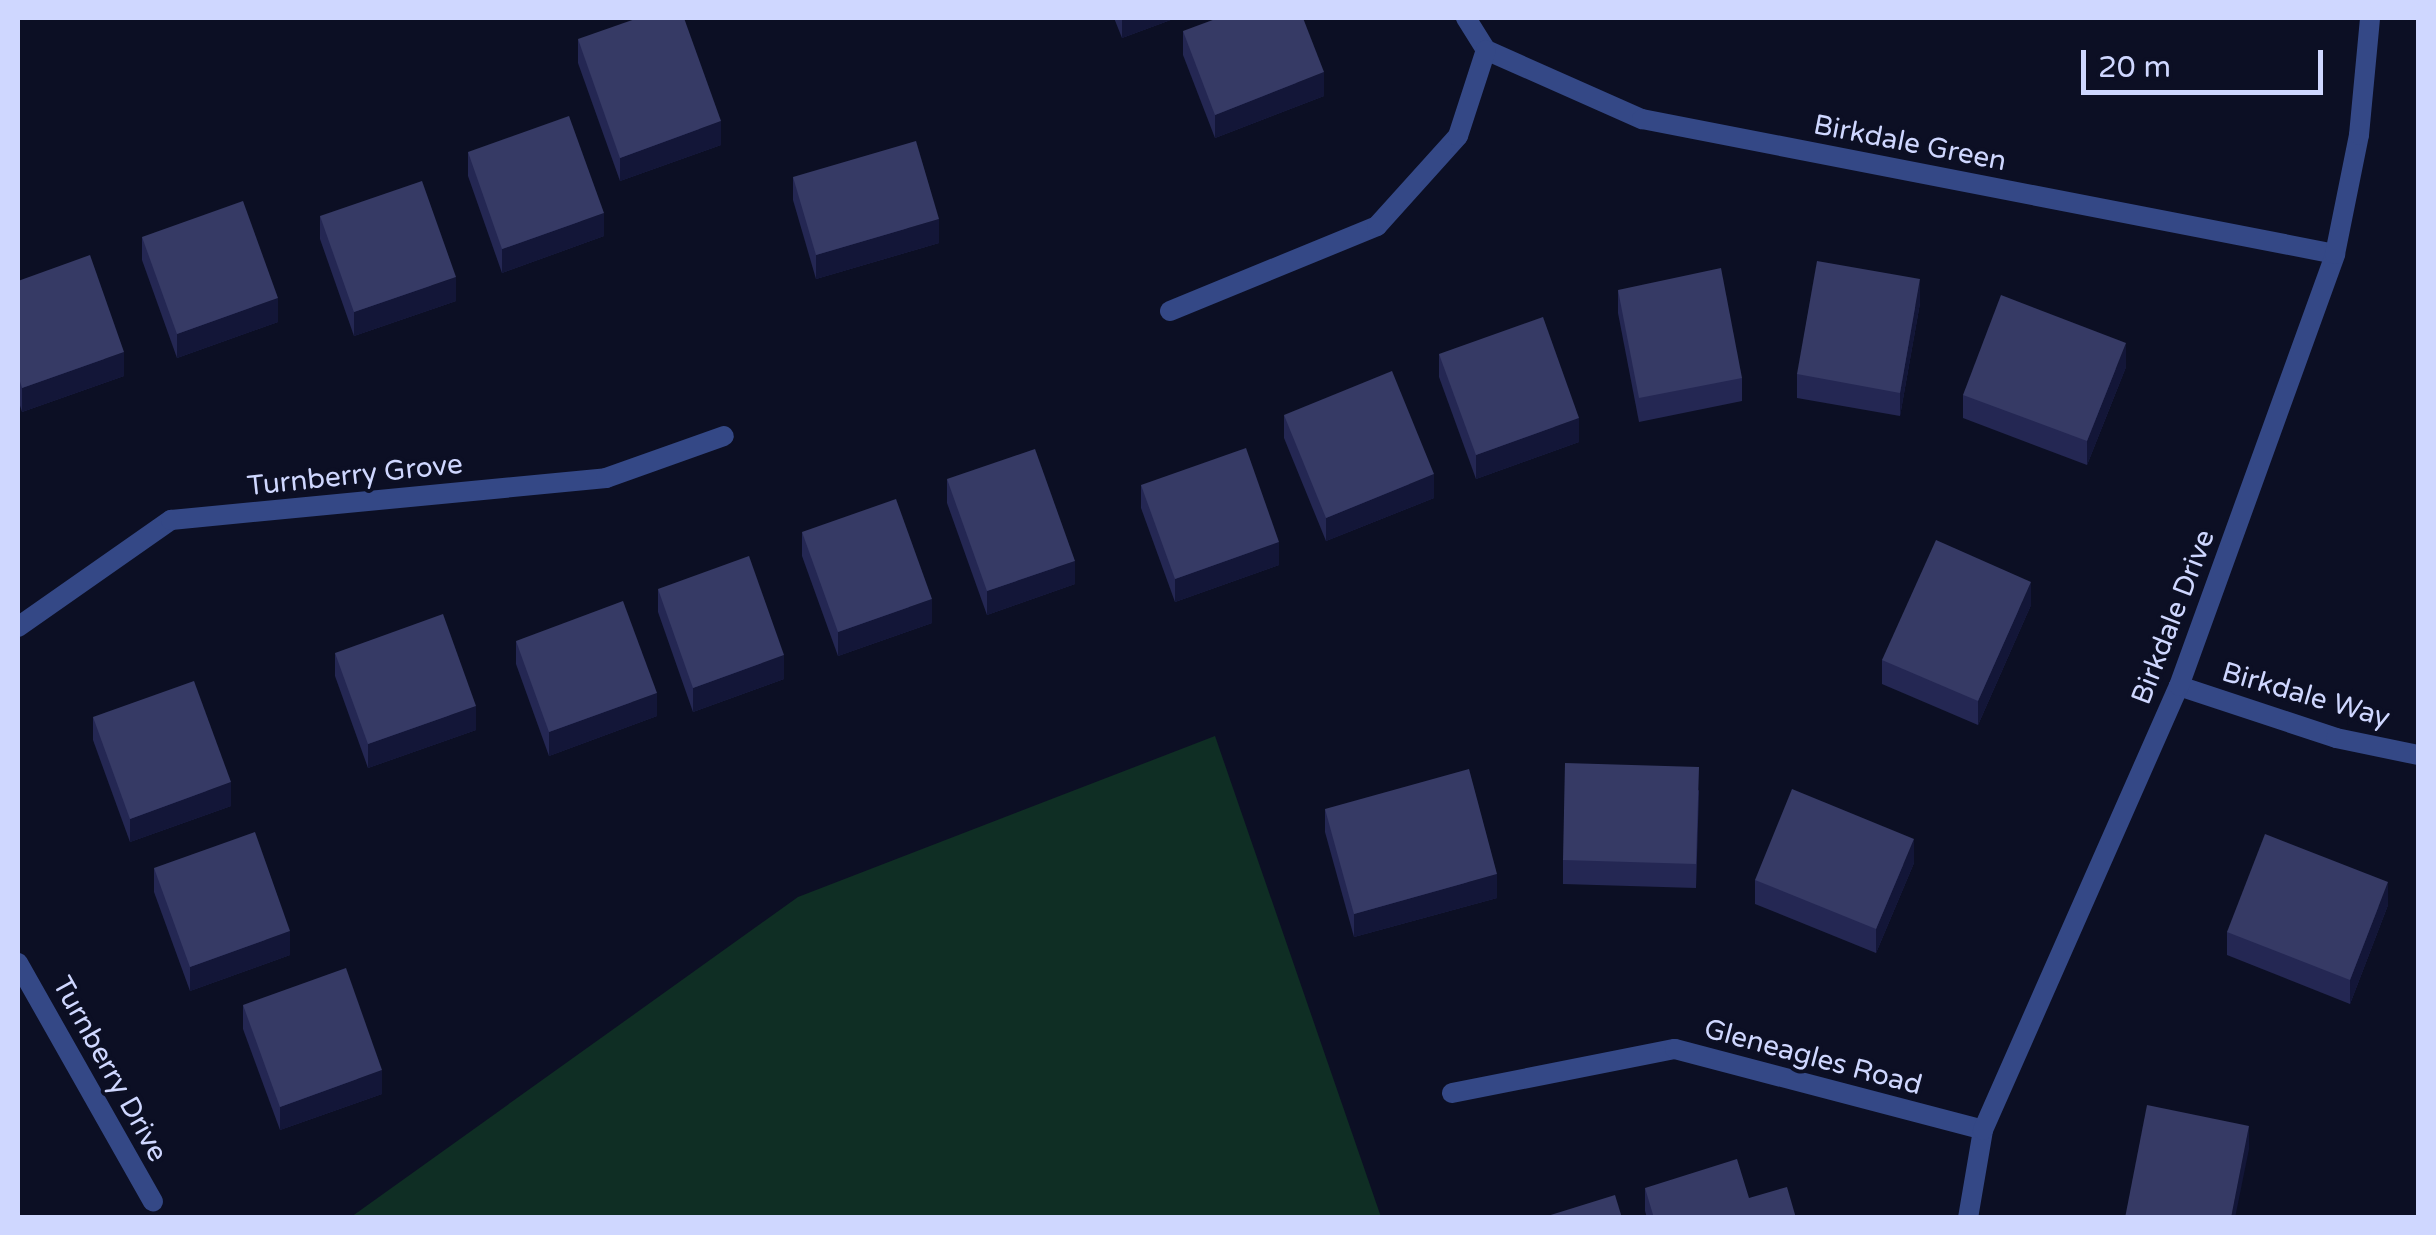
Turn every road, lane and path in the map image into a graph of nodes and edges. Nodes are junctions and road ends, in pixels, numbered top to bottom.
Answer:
1 (1466, 18) edge
2 (2370, 18) edge
3 (1486, 50) junction
4 (2335, 254) junction
5 (1170, 311) dead end
6 (724, 436) dead end
7 (18, 627) edge
8 (2179, 686) junction
9 (2418, 755) edge
10 (18, 963) edge
11 (1452, 1093) dead end
12 (1983, 1130) junction
13 (153, 1202) dead end
14 (1968, 1218) edge

1 - 3 street
2 - 4 street, Birkdale Drive
3 - 4 street, Birkdale Green
3 - 5 street
4 - 8 street, Birkdale Drive
6 - 7 street, Turnberry Grove
8 - 9 street, Birkdale Way
8 - 12 street, Birkdale Drive
10 - 13 street, Turnberry Drive
11 - 12 street, Gleneagles Road
12 - 14 street, Birkdale Drive

